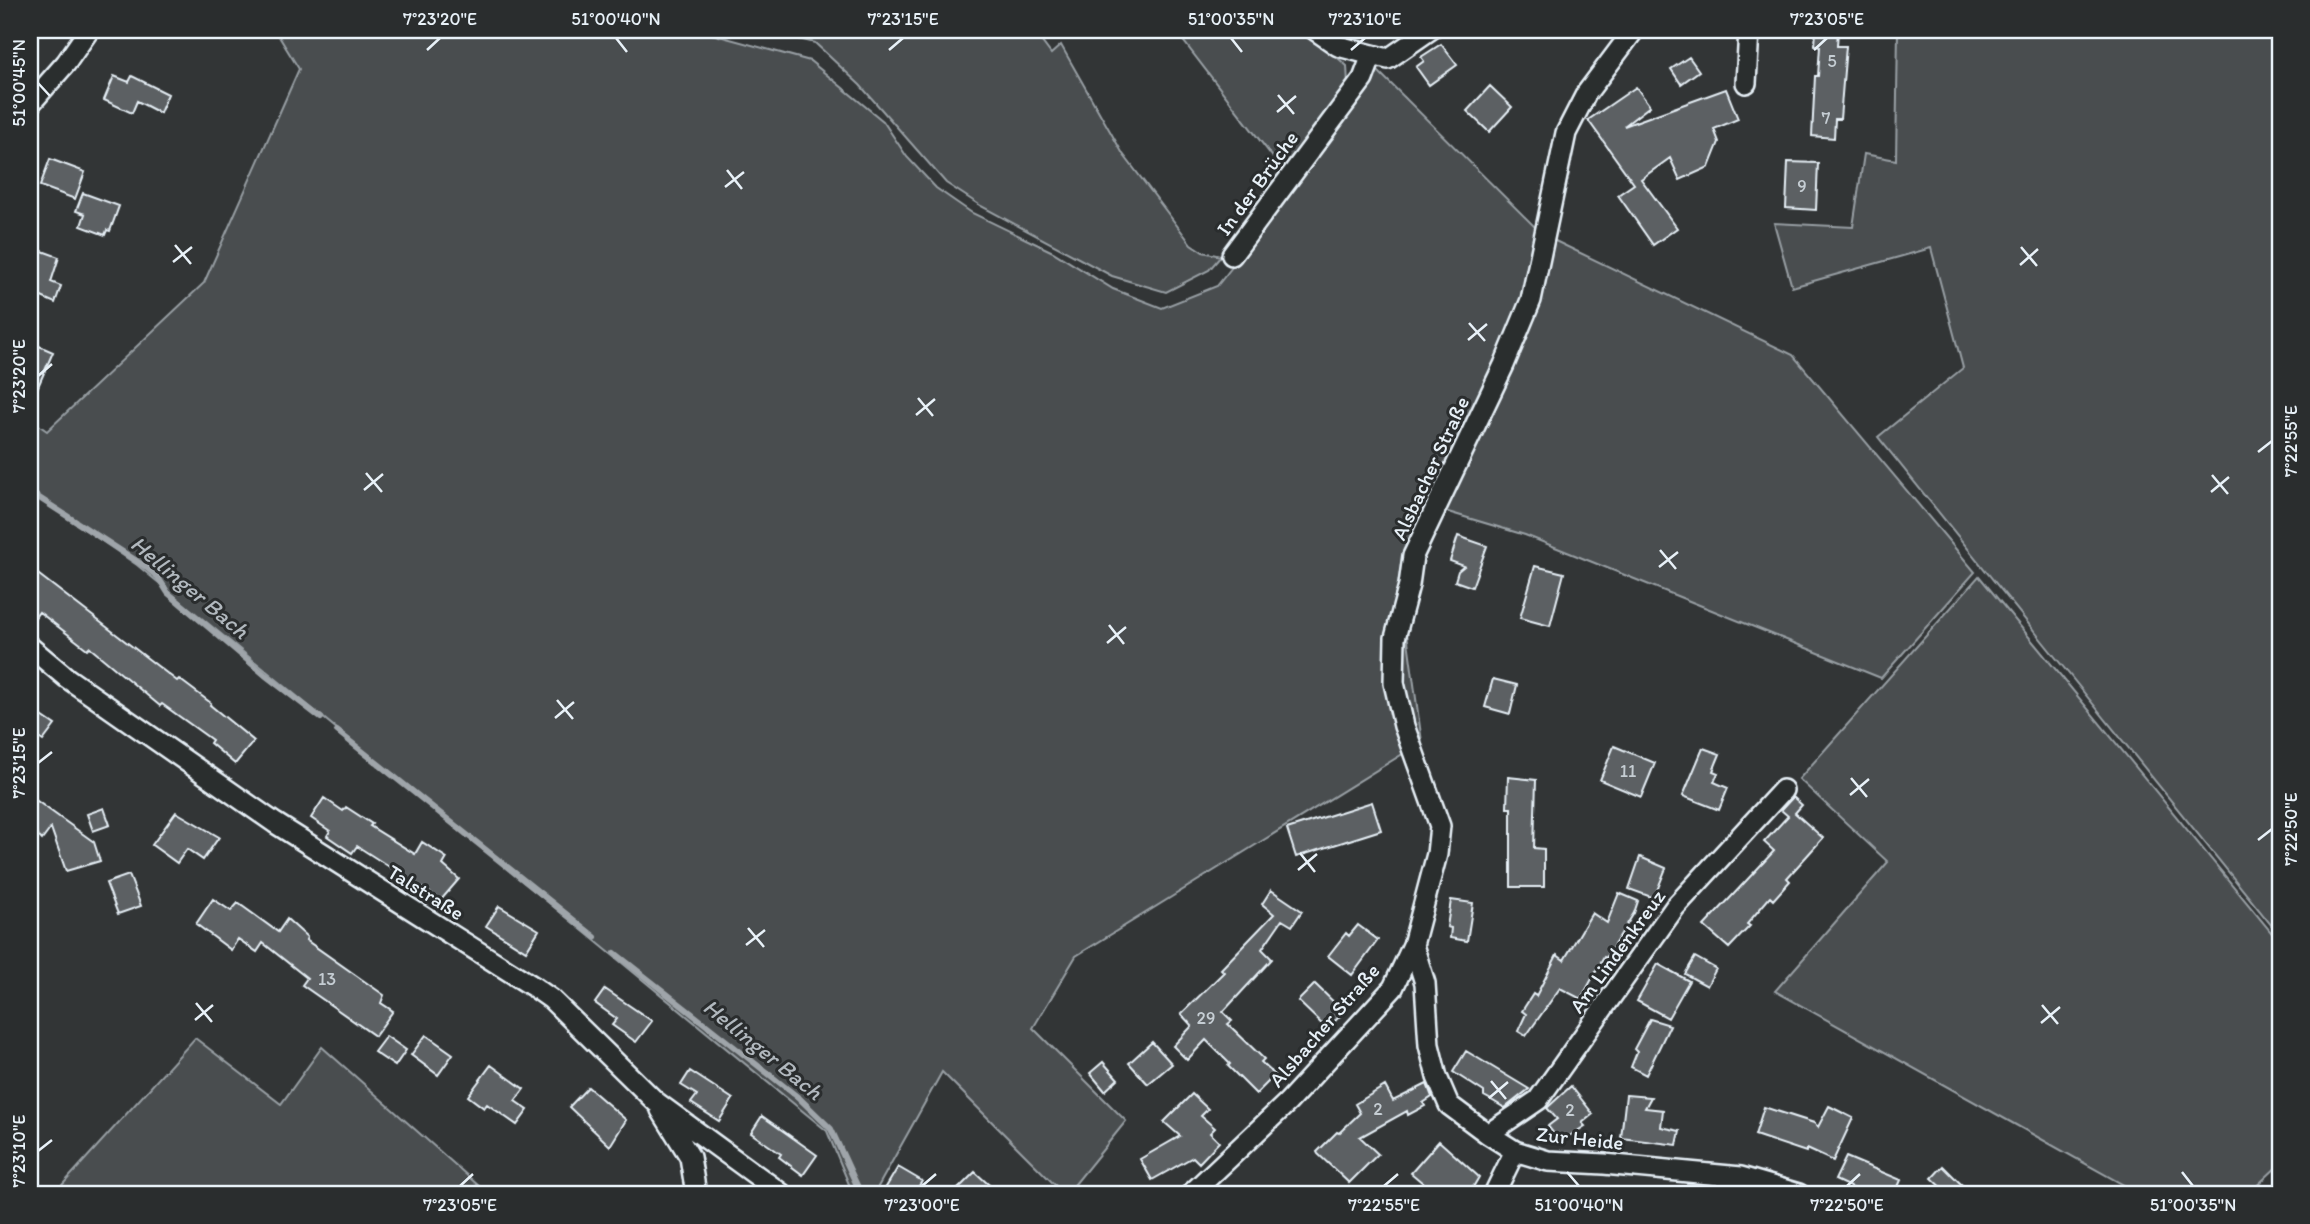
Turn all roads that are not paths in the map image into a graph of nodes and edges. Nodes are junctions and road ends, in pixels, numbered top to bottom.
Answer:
1 (89, 30) edge
2 (1315, 30) edge
3 (1430, 30) edge
4 (1634, 30) edge
5 (1749, 30) edge
6 (1372, 55) junction
7 (1746, 83) dead end
8 (30, 104) edge
9 (1232, 255) dead end
10 (30, 647) edge
11 (1783, 790) dead end
12 (1413, 945) junction
13 (656, 1102) junction
14 (1488, 1135) junction
15 (1515, 1151) junction
16 (1789, 1193) edge
17 (696, 1194) edge
18 (782, 1194) edge
19 (1191, 1194) edge
20 (1494, 1194) edge

1 - 8 street
2 - 6 street
3 - 6 street
4 - 12 street, Alsbacher Straße
5 - 7 street
6 - 9 street, In der Brüche
10 - 13 street, Talstraße
11 - 14 street, Am Lindenkreuz
12 - 14 street, Zur Heide
12 - 19 street, Alsbacher Straße
13 - 17 street
13 - 18 street, Talstraße
14 - 15 street, Zur Heide
15 - 16 street, Zur Heide
15 - 20 street

